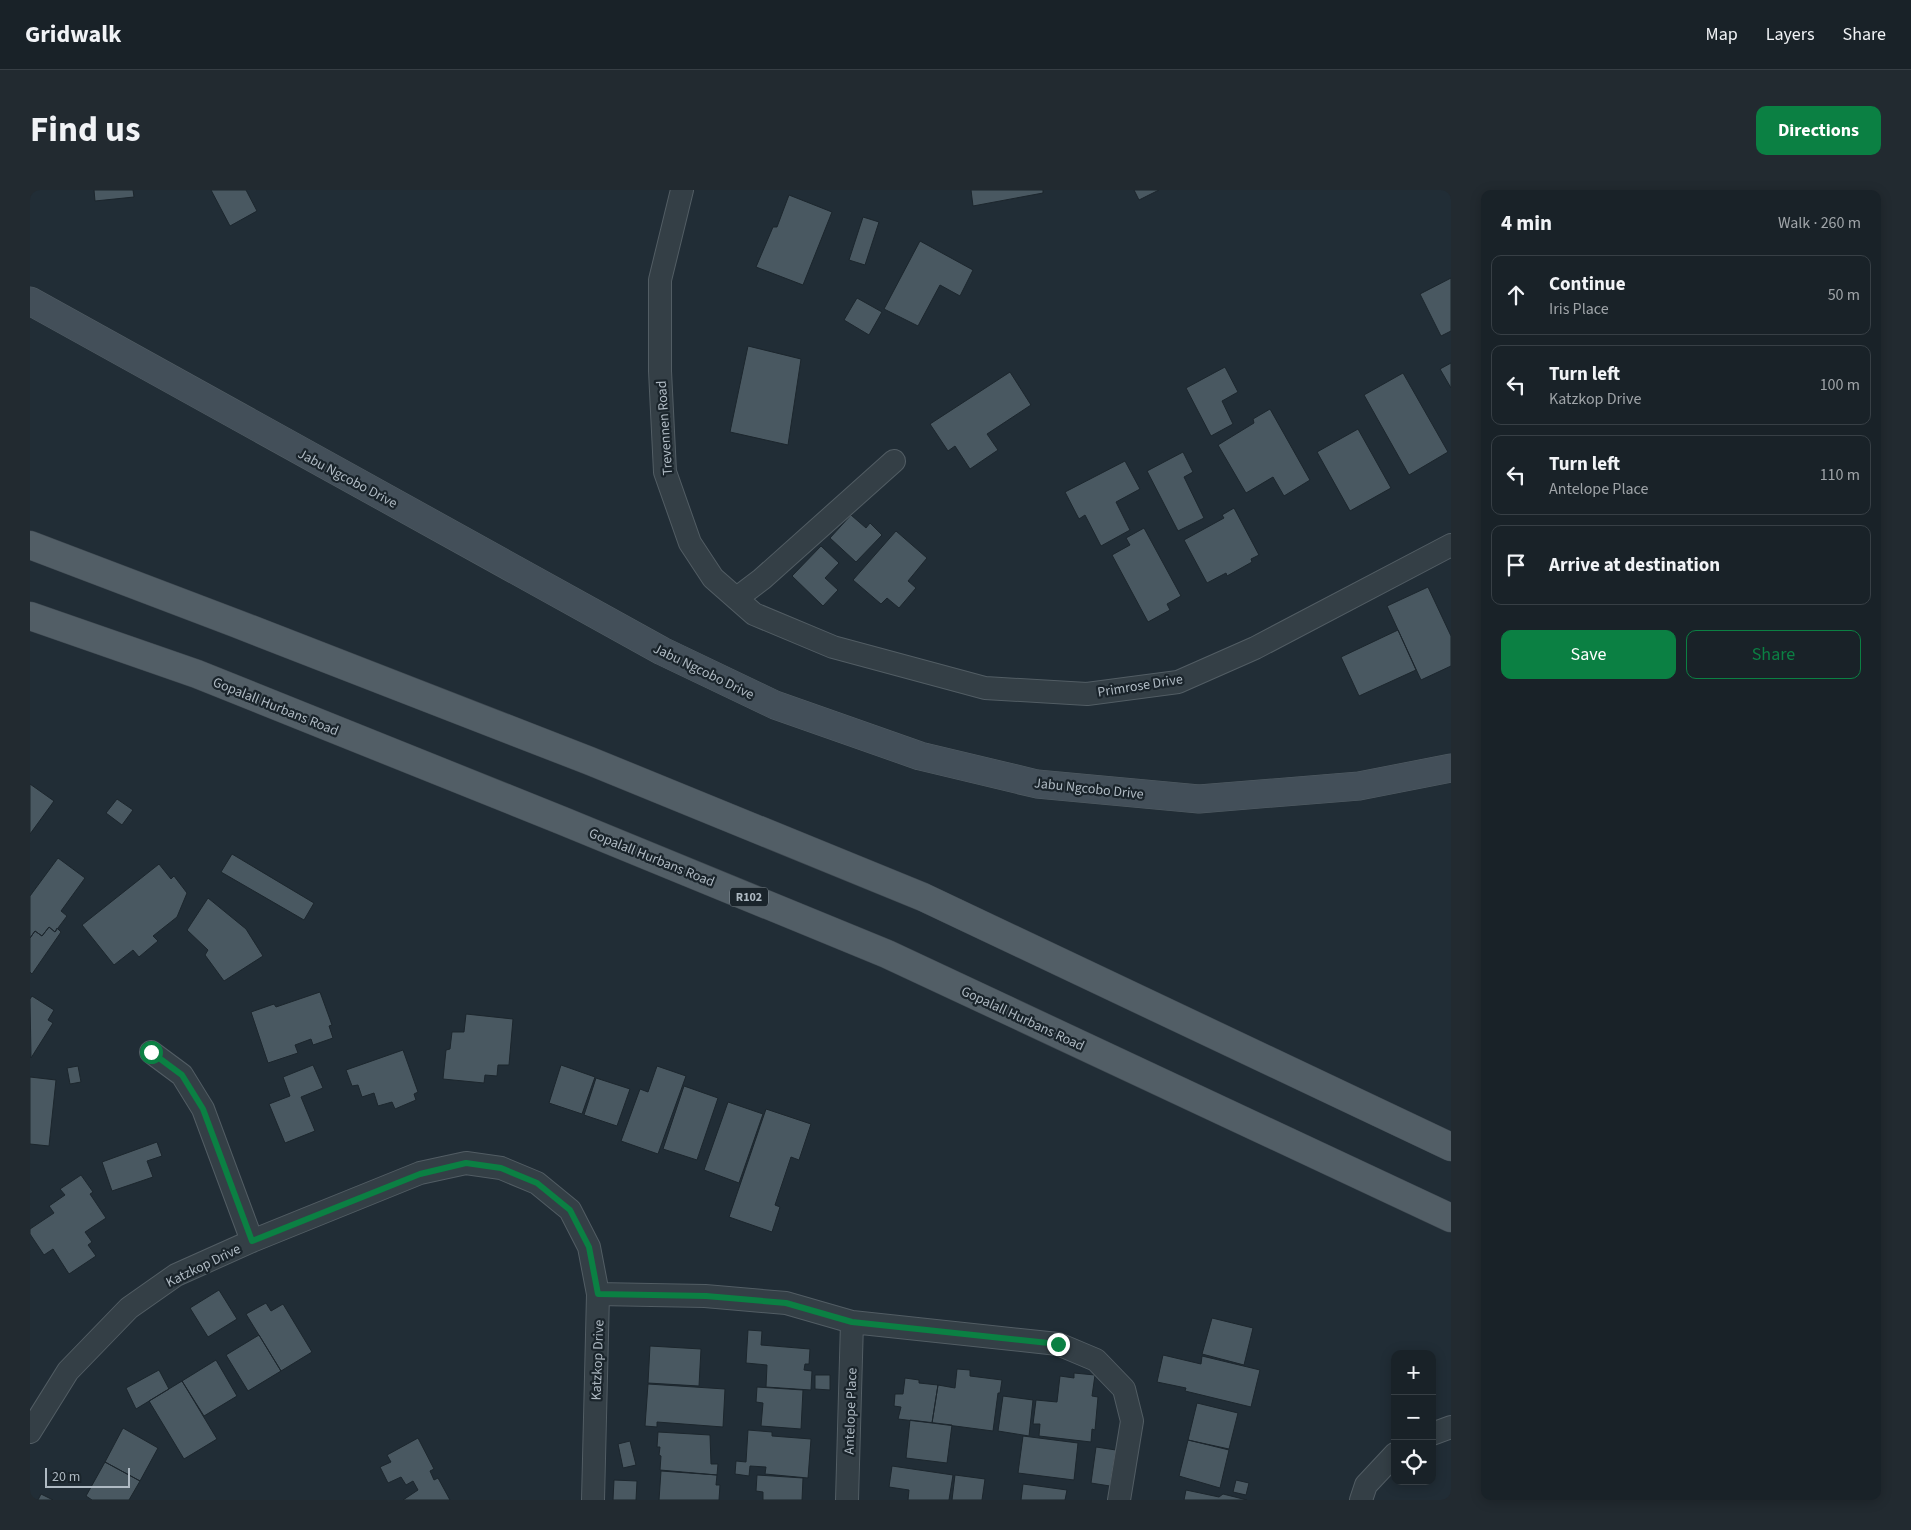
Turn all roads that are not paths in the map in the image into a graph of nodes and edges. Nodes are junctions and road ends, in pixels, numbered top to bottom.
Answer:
1 (682, 190) edge
2 (30, 301) edge
3 (894, 461) dead end
4 (30, 545) edge
5 (1451, 545) edge
6 (737, 598) junction
7 (30, 616) edge
8 (833, 647) joint
9 (1451, 768) edge
10 (151, 1052) dead end
11 (1451, 1147) edge
12 (1451, 1218) edge
13 (252, 1241) junction
14 (598, 1294) junction
15 (852, 1322) junction
16 (1451, 1427) edge
17 (30, 1432) edge
18 (1436, 1433) edge
19 (1391, 1458) edge
20 (593, 1500) edge
21 (847, 1500) edge
22 (1120, 1500) edge
23 (1361, 1500) edge

1 - 6 street, Trevennen Road
2 - 9 main road, Jabu Ngcobo Drive
3 - 6 street
4 - 11 main road
5 - 8 street, Primrose Drive
6 - 8 street, Trevennen Road
7 - 12 main road, Gopalall Hurbans Road / R102
10 - 13 street
13 - 14 street, Katzkop Drive
13 - 17 street, Katzkop Drive
14 - 15 street
14 - 20 street, Katzkop Drive
15 - 21 street, Antelope Place
15 - 22 street
16 - 18 street
19 - 23 street

